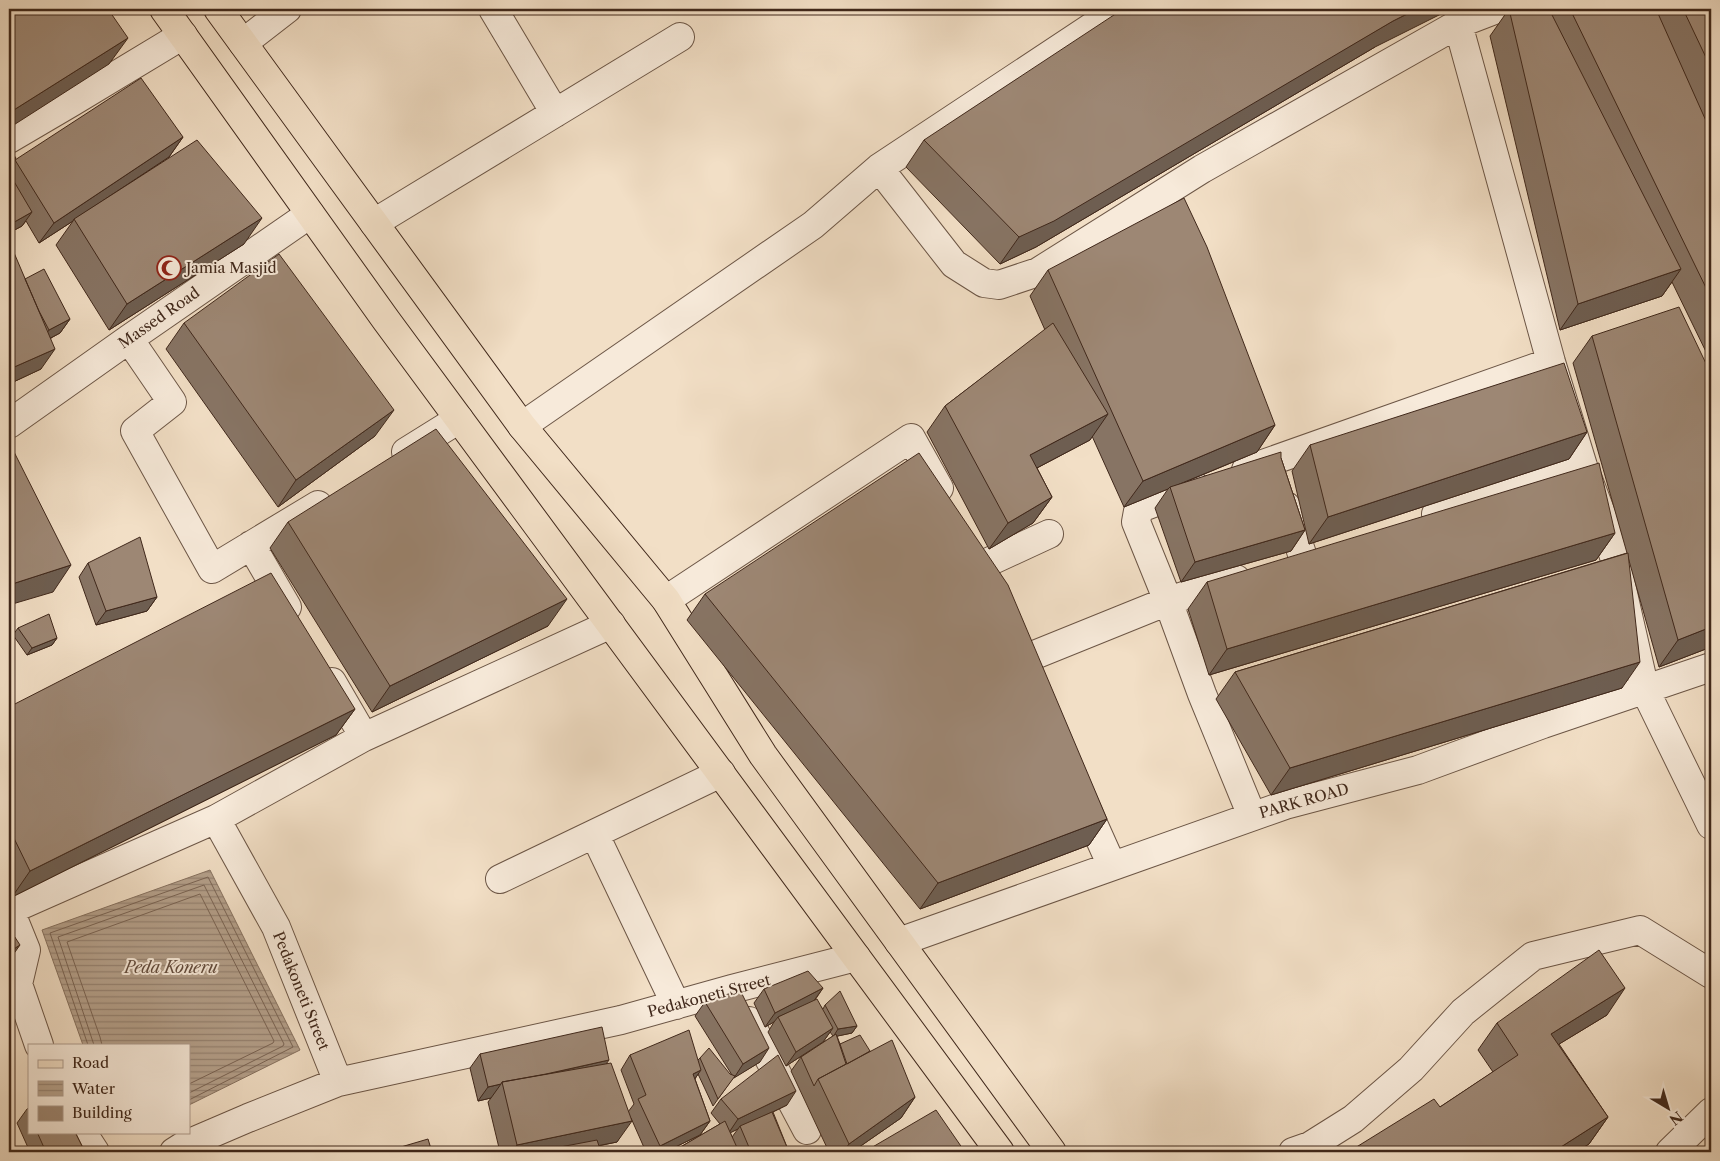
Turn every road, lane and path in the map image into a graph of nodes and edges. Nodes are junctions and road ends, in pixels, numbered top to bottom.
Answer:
1 (164, 9) edge
2 (218, 9) edge
3 (287, 9) edge
4 (493, 9) edge
5 (1119, 9) edge
6 (1497, 9) edge
7 (1458, 24) junction
8 (182, 35) junction
9 (680, 37) dead end
10 (243, 43) junction
11 (555, 113) junction
12 (9, 139) edge
13 (879, 168) junction
14 (1170, 190) junction
15 (310, 214) junction
16 (1183, 214) edge
17 (374, 223) junction
18 (129, 338) junction
19 (1551, 362) junction
20 (460, 419) junction
21 (9, 424) edge
22 (522, 426) junction
23 (1269, 451) junction
24 (384, 465) edge
25 (1583, 466) junction
26 (343, 490) edge
27 (949, 506) edge
28 (1415, 520) edge
29 (1049, 534) dead end
30 (251, 545) junction
31 (1331, 548) edge
32 (1303, 557) junction
33 (993, 591) edge
34 (666, 600) junction
35 (1168, 601) junction
36 (611, 624) junction
37 (300, 629) edge
38 (1011, 634) edge
39 (1022, 660) junction
40 (320, 662) edge
41 (1711, 667) edge
42 (1034, 687) edge
43 (1646, 690) junction
44 (364, 737) junction
45 (721, 773) junction
46 (1073, 776) edge
47 (1252, 816) junction
48 (216, 819) junction
49 (1711, 825) edge
50 (595, 834) junction
51 (1112, 866) junction
52 (500, 879) dead end
53 (9, 909) edge
54 (899, 942) junction
55 (856, 957) junction
56 (1711, 974) edge
57 (13, 986) edge
58 (732, 989) junction
59 (676, 1005) junction
60 (38, 1044) edge
61 (338, 1082) junction
62 (1711, 1112) edge
63 (807, 1130) dead end
64 (83, 1134) edge
65 (182, 1150) edge
66 (95, 1152) edge
67 (1000, 1152) edge
68 (1052, 1152) edge
69 (1293, 1152) edge
70 (1670, 1152) edge

1 - 8 main road
2 - 10 main road
3 - 10 street
4 - 11 street
5 - 13 street
6 - 7 street
7 - 14 street
7 - 19 street
8 - 12 street
8 - 15 main road
9 - 11 street
10 - 17 main road
11 - 17 street
13 - 14 street
13 - 22 street
14 - 16 street
15 - 18 street, Massed Road
15 - 20 main road
17 - 22 main road
18 - 21 street, Massed Road
18 - 30 street
19 - 23 street
19 - 25 street
20 - 24 street
20 - 36 main road
22 - 34 main road
23 - 32 street
23 - 35 street
25 - 28 street
25 - 43 street
26 - 30 street
27 - 34 street
29 - 33 street
30 - 37 street
31 - 32 street
32 - 35 street
34 - 54 main road
35 - 39 street
35 - 47 street
36 - 44 street
36 - 45 main road
38 - 39 street
39 - 42 street
40 - 44 street
41 - 43 street, PARK ROAD
43 - 47 street, PARK ROAD
43 - 49 street
44 - 48 street
45 - 50 street
45 - 55 main road
46 - 51 street
47 - 51 street, PARK ROAD
48 - 53 street
48 - 61 street, Pedakoneti Street
50 - 52 street
50 - 59 street
51 - 54 street, PARK ROAD
53 - 57 street
54 - 68 main road
55 - 58 street, Pedakoneti Street
55 - 67 main road
56 - 69 street
57 - 60 street
58 - 59 street, Pedakoneti Street
58 - 63 street
59 - 61 street, Pedakoneti Street
61 - 65 street
62 - 70 street
64 - 66 street

